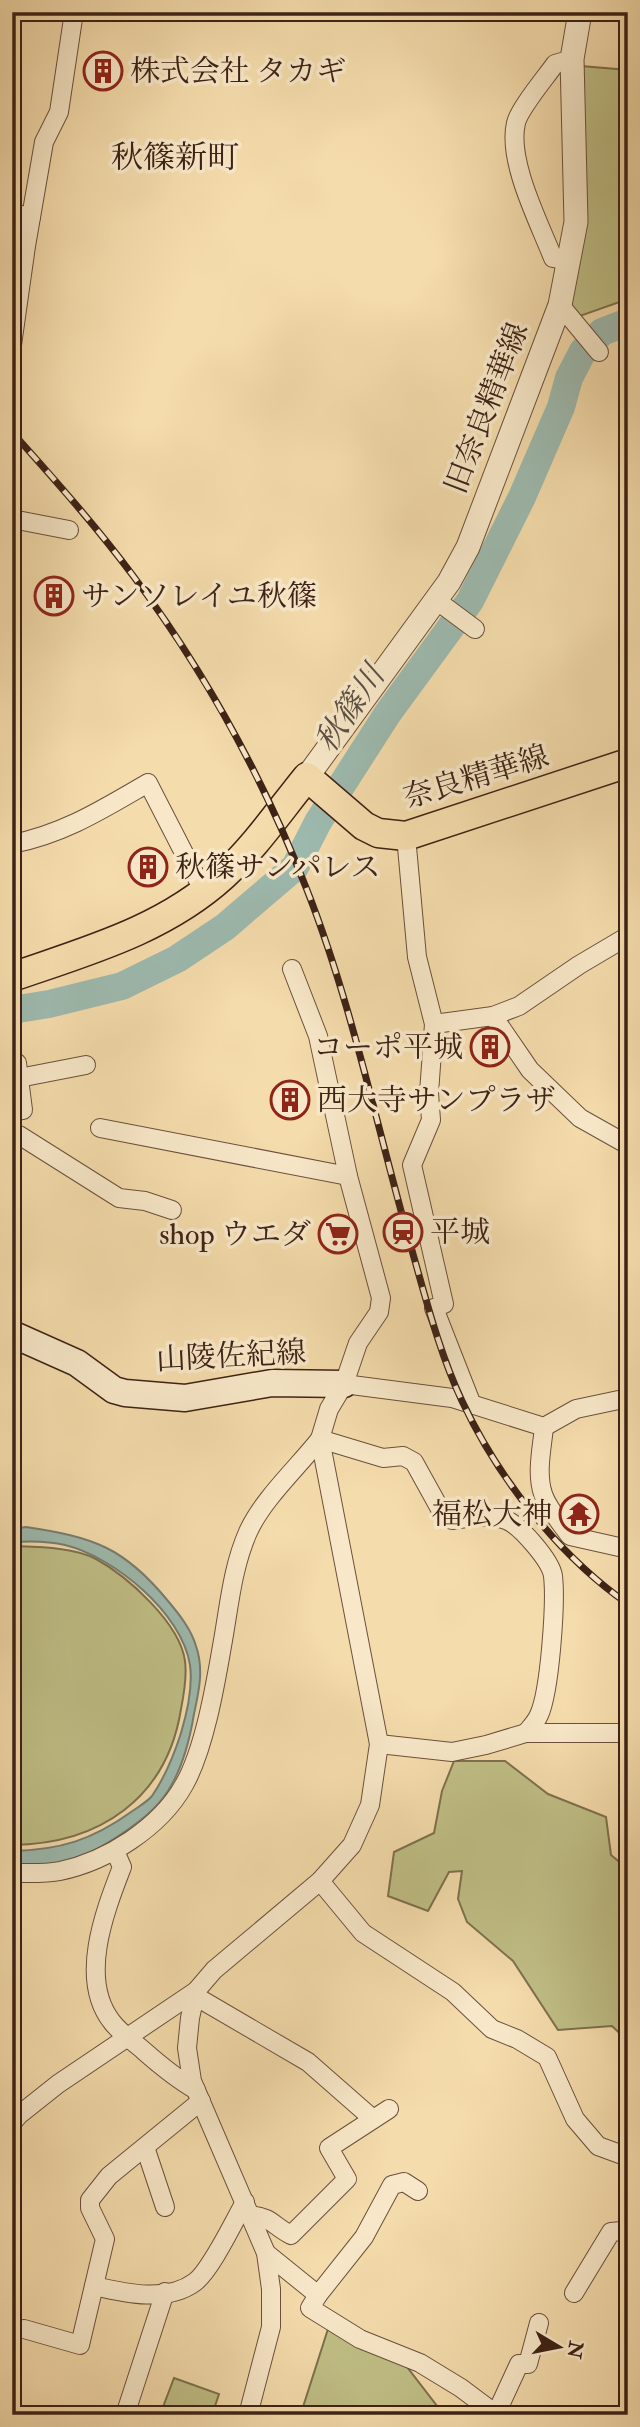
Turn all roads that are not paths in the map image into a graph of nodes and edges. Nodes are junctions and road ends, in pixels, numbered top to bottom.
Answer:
1 (74, 12) edge
2 (580, 12) edge
3 (572, 60) junction
4 (12, 213) edge
5 (31, 217) junction
6 (569, 261) junction
7 (15, 304) edge
8 (560, 305) junction
9 (12, 345) edge
10 (599, 352) dead end
11 (12, 519) edge
12 (69, 530) dead end
13 (436, 600) junction
14 (475, 629) dead end
15 (628, 764) edge
16 (312, 780) junction
17 (406, 836) junction
18 (12, 844) edge
19 (204, 892) junction
20 (628, 936) edge
21 (292, 968) dead end
22 (12, 977) edge
23 (493, 1016) junction
24 (434, 1024) junction
25 (86, 1065) dead end
26 (12, 1111) edge
27 (100, 1128) dead end
28 (12, 1135) edge
29 (628, 1145) edge
30 (348, 1176) junction
31 (172, 1210) dead end
32 (12, 1334) edge
33 (344, 1384) junction
34 (628, 1398) edge
35 (472, 1405) junction
36 (544, 1427) junction
37 (320, 1439) junction
38 (628, 1549) edge
39 (526, 1733) junction
40 (628, 1733) edge
41 (379, 1744) junction
42 (115, 1851) junction
43 (12, 1873) edge
44 (320, 1881) junction
45 (196, 1994) junction
46 (128, 2037) junction
47 (199, 2096) junction
48 (388, 2109) dead end
49 (373, 2119) junction
50 (12, 2123) edge
51 (145, 2147) junction
52 (628, 2157) edge
53 (418, 2191) dead end
54 (165, 2207) dead end
55 (247, 2209) junction
56 (628, 2234) edge
57 (267, 2253) junction
58 (94, 2286) junction
59 (165, 2292) junction
60 (574, 2293) dead end
61 (318, 2295) junction
62 (539, 2323) dead end
63 (24, 2329) dead end
64 (496, 2414) edge
65 (125, 2415) edge
66 (248, 2415) edge

1 - 5 street
2 - 3 street, 旧奈良精華線
3 - 6 street, 旧奈良精華線
3 - 6 street
4 - 5 street
5 - 7 street
6 - 8 street, 旧奈良精華線
7 - 9 street
8 - 10 street
8 - 13 street, 旧奈良精華線
11 - 12 street
13 - 14 street
13 - 16 street, 旧奈良精華線
15 - 17 main road, 奈良精華線
16 - 17 main road, 奈良精華線
16 - 19 main road
17 - 24 street
18 - 19 street
19 - 22 main road
20 - 23 street
21 - 30 street
23 - 24 street
23 - 29 street
24 - 35 street
25 - 26 street
27 - 30 street
28 - 31 street
30 - 33 street
32 - 33 main road, 山陵佐紀線
33 - 35 street
33 - 37 street
34 - 36 street
35 - 36 street
36 - 38 street
37 - 39 street
37 - 41 street
37 - 42 street
39 - 40 street
39 - 41 street
41 - 44 street
42 - 43 street
42 - 46 street
44 - 45 street
44 - 52 street
45 - 46 street
45 - 47 street
45 - 49 street
46 - 47 street
46 - 50 street
47 - 51 street
47 - 55 street
48 - 49 street
49 - 55 street
51 - 54 street
51 - 58 street
53 - 61 street
55 - 57 street
55 - 59 street
56 - 60 street
57 - 61 street
57 - 66 street
58 - 59 street
58 - 63 street
59 - 65 street
61 - 64 street
62 - 64 street

